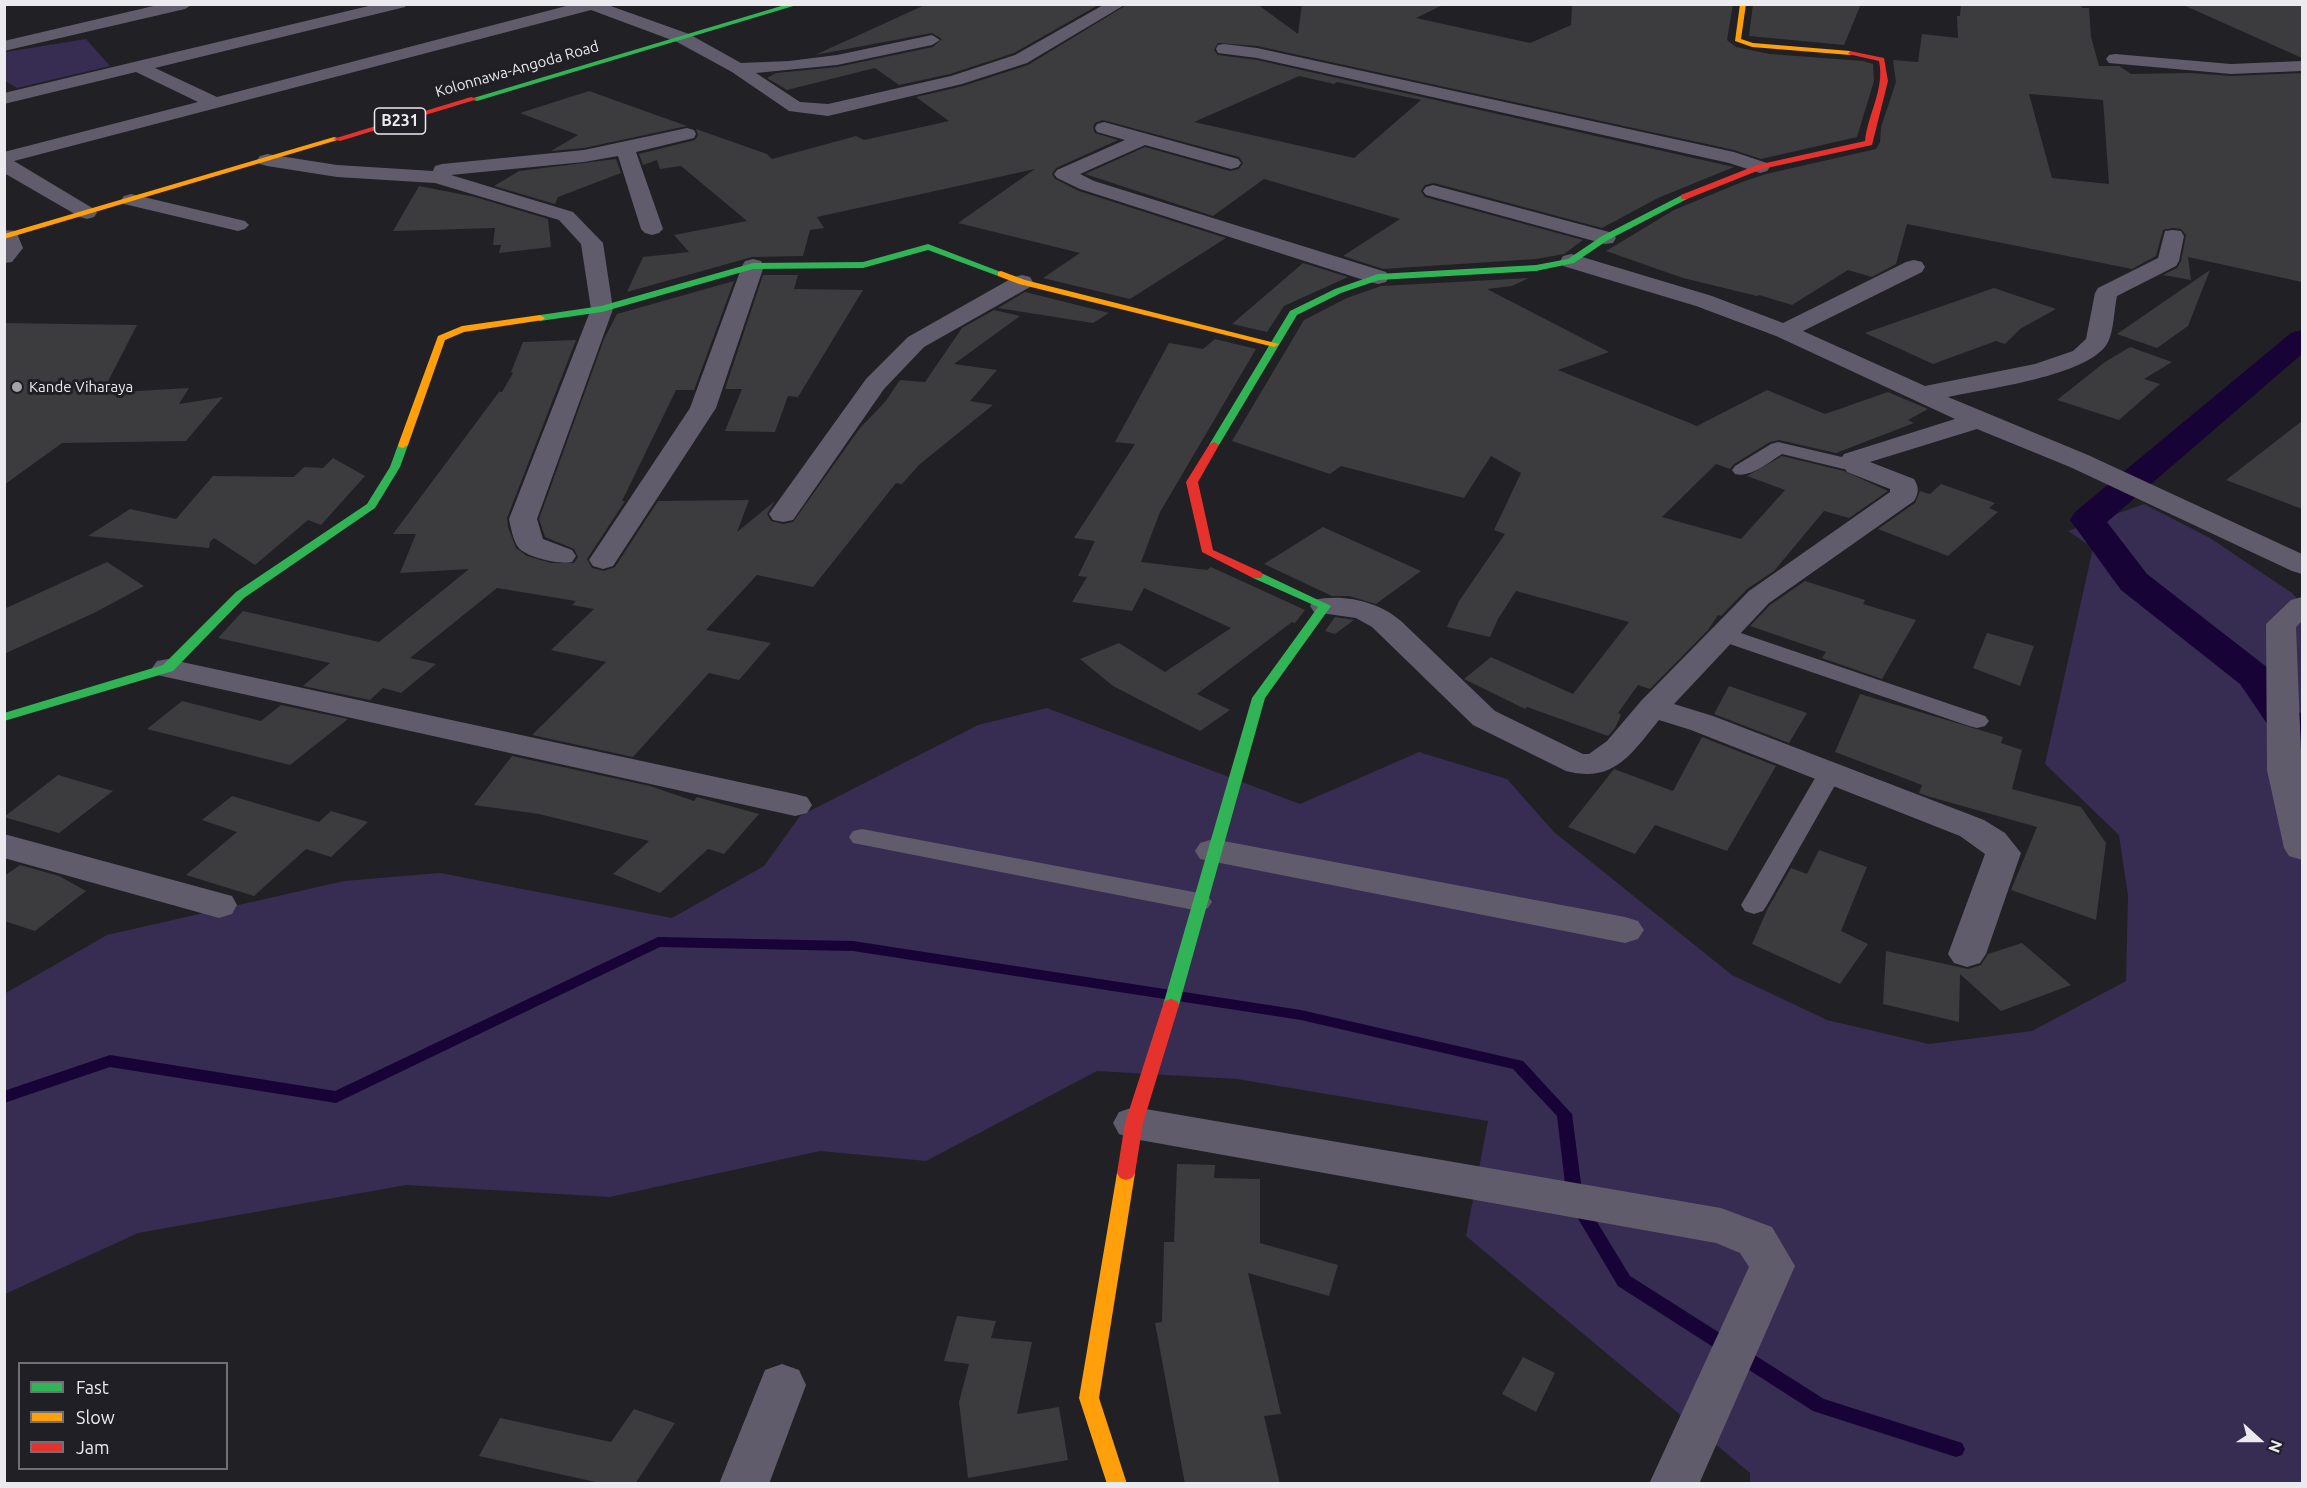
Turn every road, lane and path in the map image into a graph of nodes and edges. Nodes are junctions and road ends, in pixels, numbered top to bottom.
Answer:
1 (185, 4) edge
2 (399, 4) edge
3 (796, 4) edge
4 (1118, 4) edge
5 (1743, 4) edge
6 (590, 5) edge
7 (683, 38) junction
8 (932, 40) dead end
9 (4, 46) edge
10 (1224, 49) dead end
11 (2115, 59) dead end
12 (138, 66) junction
13 (2302, 66) edge
14 (738, 68) junction
15 (4, 99) edge
16 (213, 102) junction
17 (1104, 128) dead end
18 (687, 134) dead end
19 (1143, 139) junction
20 (625, 149) junction
21 (4, 158) edge
22 (267, 160) junction
23 (1231, 163) dead end
24 (4, 164) edge
25 (1760, 167) junction
26 (398, 175) junction
27 (1433, 190) dead end
28 (131, 200) junction
29 (87, 213) junction
30 (238, 225) dead end
31 (652, 229) dead end
32 (2173, 236) dead end
33 (1605, 238) junction
34 (6, 244) edge
35 (1570, 261) junction
36 (753, 266) junction
37 (1914, 267) dead end
38 (1378, 277) junction
39 (1022, 282) junction
40 (602, 309) junction
41 (1784, 331) junction
42 (1274, 344) junction
43 (1924, 394) junction
44 (1978, 420) junction
45 (1856, 466) junction
46 (1742, 470) dead end
47 (783, 514) dead end
48 (562, 556) dead end
49 (603, 560) dead end
50 (2302, 565) edge
51 (1325, 606) junction
52 (2302, 606) edge
53 (1723, 634) junction
54 (168, 668) junction
55 (1652, 708) junction
56 (4, 717) edge
57 (1977, 721) dead end
58 (1830, 773) junction
59 (795, 804) dead end
60 (862, 837) dead end
61 (4, 846) edge
62 (2302, 848) edge
63 (1213, 851) junction
64 (1199, 902) junction
65 (219, 905) dead end
66 (1754, 905) dead end
67 (1625, 930) dead end
68 (1967, 954) dead end
69 (1134, 1123) junction
70 (782, 1385) dead end
71 (744, 1484) edge
72 (1117, 1484) edge
73 (1674, 1484) edge

1 - 9 street
2 - 12 street
3 - 7 street, Kolonnawa-Angoda Road / B231
4 - 14 street
5 - 25 street
6 - 7 street
6 - 16 street
7 - 14 street
7 - 22 street, Kolonnawa-Angoda Road / B231
8 - 14 street
10 - 25 street
11 - 13 street
12 - 15 street
12 - 16 street
16 - 21 street
17 - 19 street
18 - 20 street
19 - 23 street
19 - 38 street
20 - 26 street
20 - 31 street
22 - 26 street
22 - 28 street, Kolonnawa-Angoda Road / B231
24 - 29 street
25 - 33 street
26 - 40 street
27 - 33 street
28 - 29 street, Kolonnawa-Angoda Road / B231
28 - 30 street
29 - 34 street, Kolonnawa-Angoda Road / B231
32 - 43 street
33 - 35 street
35 - 38 street
35 - 41 street
36 - 39 street
36 - 40 street
36 - 49 street
37 - 41 street
38 - 42 street
39 - 42 street
39 - 47 street
40 - 48 street
40 - 54 street
41 - 43 street
42 - 51 street
43 - 44 street
44 - 45 street
44 - 50 street
45 - 46 lane
45 - 53 street
51 - 55 street
51 - 63 street
52 - 62 street
53 - 55 street
53 - 57 lane
54 - 56 street
54 - 59 street
55 - 58 street
58 - 66 lane
58 - 68 street
60 - 64 lane
61 - 65 street
63 - 64 street
63 - 67 street
64 - 69 street
69 - 72 street
69 - 73 street
70 - 71 street

